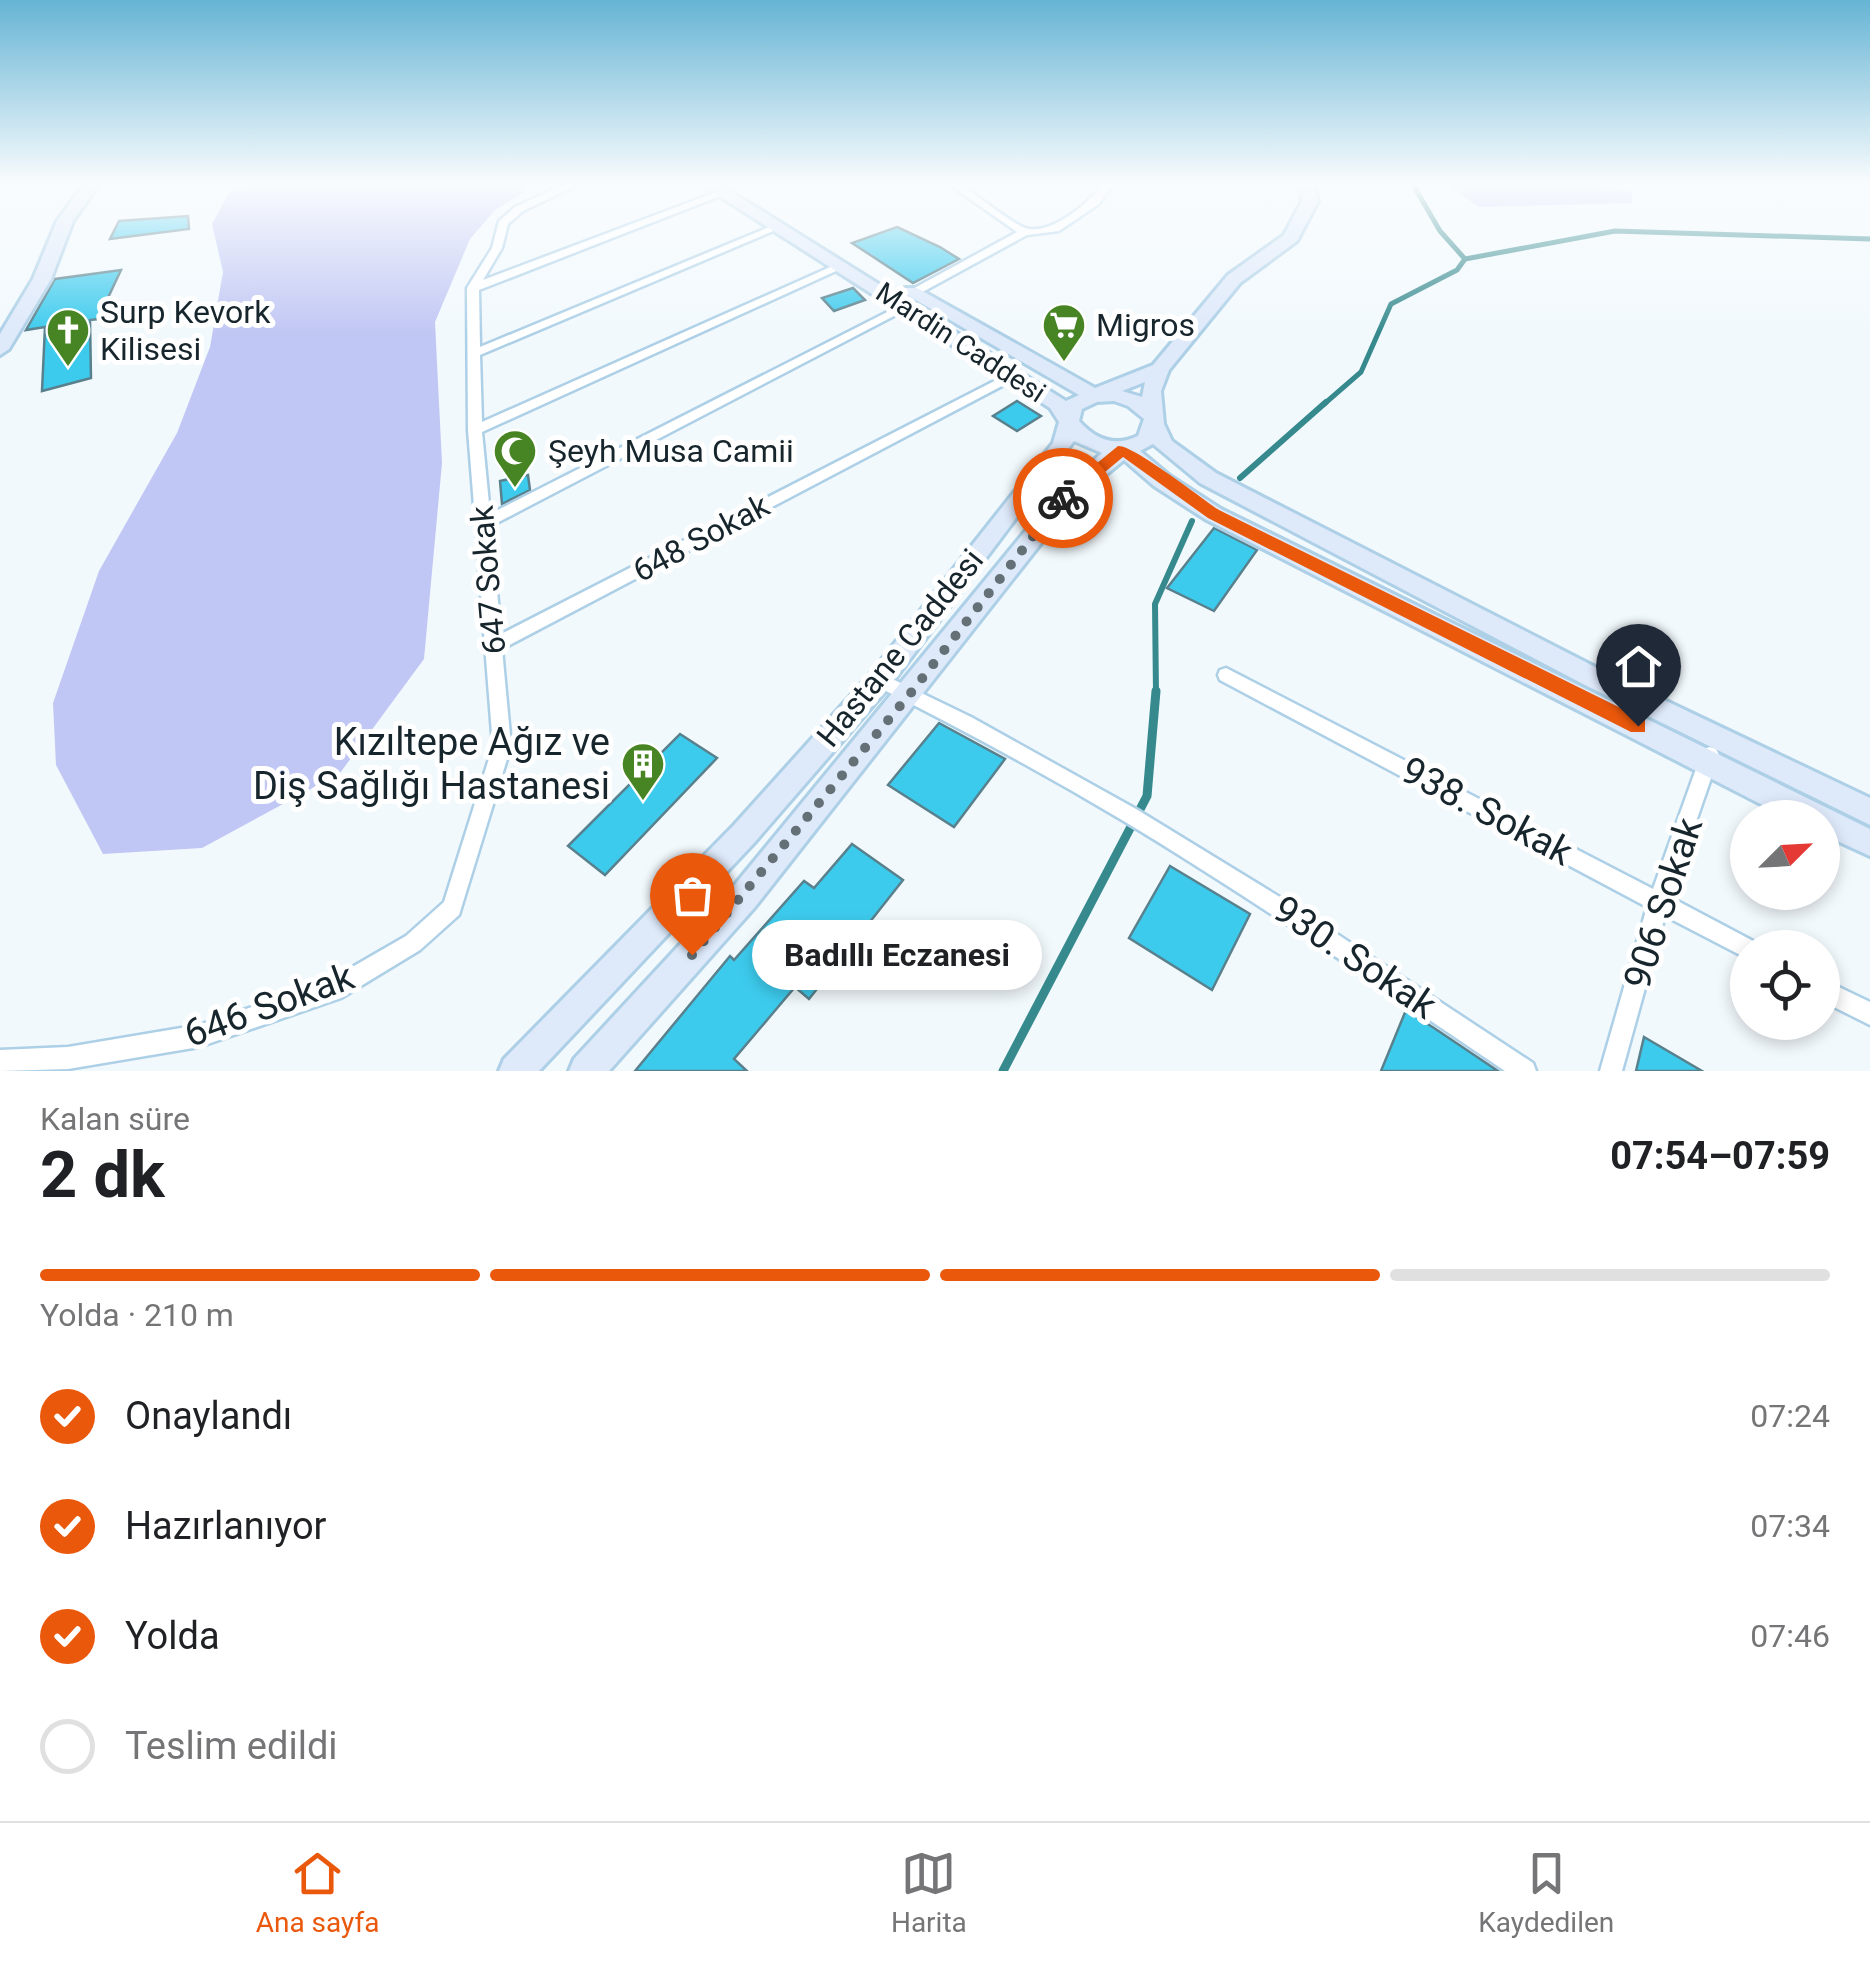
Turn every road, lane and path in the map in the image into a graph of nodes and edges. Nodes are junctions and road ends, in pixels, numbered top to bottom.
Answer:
1 (61, 233) edge
2 (500, 233) edge
3 (608, 233) edge
4 (764, 233) edge
5 (788, 233) edge
6 (797, 233) edge
7 (1022, 233) edge
8 (1293, 233) edge
9 (841, 266) junction
10 (473, 288) junction
11 (910, 300) junction
12 (0, 349) edge
13 (473, 354) junction
14 (1160, 369) junction
15 (1015, 376) junction
16 (1094, 395) junction
17 (1153, 420) junction
18 (1068, 424) junction
19 (476, 430) junction
20 (1124, 449) junction
21 (482, 524) junction
22 (495, 645) junction
23 (1226, 676) dead end
24 (880, 680) junction
25 (910, 694) junction
26 (1712, 735) junction
27 (1709, 763) junction
28 (1782, 800) edge
29 (1870, 812) edge
30 (1840, 829) edge
31 (744, 834) junction
32 (1870, 843) edge
33 (776, 855) junction
34 (1659, 902) junction
35 (1730, 939) edge
36 (413, 942) joint
37 (1840, 998) edge
38 (1870, 1014) edge
39 (0, 1061) edge
40 (516, 1071) edge
41 (586, 1071) edge
42 (1524, 1071) edge
43 (1611, 1071) edge

1 - 12 main road
2 - 10 street, 647 Sokak
3 - 10 street
4 - 13 street
5 - 9 main road, Mardin Caddesi
6 - 11 main road, Mardin Caddesi
7 - 11 street
8 - 14 main road
9 - 11 main road, Mardin Caddesi
9 - 19 street
10 - 13 street, 647 Sokak
11 - 15 main road, Mardin Caddesi
11 - 16 main road, Mardin Caddesi
11 - 21 street
13 - 19 street, 647 Sokak
14 - 16 main road
14 - 17 main road
15 - 18 main road, Mardin Caddesi
15 - 22 street, 648 Sokak
16 - 17 main road, Mardin Caddesi
16 - 18 main road, Mardin Caddesi
17 - 20 main road
17 - 26 main road, Mardin Caddesi
18 - 20 main road
18 - 24 main road, Hastane Caddesi
19 - 21 street, 647 Sokak
20 - 25 main road, Hastane Caddesi
20 - 27 main road
21 - 22 street, 647 Sokak
22 - 36 street, 647 Sokak
23 - 34 street, 938. Sokak
24 - 25 street, 930. Sokak
24 - 31 main road, Hastane Caddesi
25 - 33 main road, Hastane Caddesi
25 - 42 street, 930. Sokak
26 - 27 street, 906 Sokak
26 - 29 main road, Mardin Caddesi
27 - 28 main road
27 - 34 street, 906 Sokak
30 - 32 main road
31 - 33 main road
31 - 40 main road, Hastane Caddesi
33 - 41 main road, Hastane Caddesi
34 - 35 street, 938. Sokak
34 - 43 street, 906 Sokak
36 - 39 street, 646 Sokak
37 - 38 street

